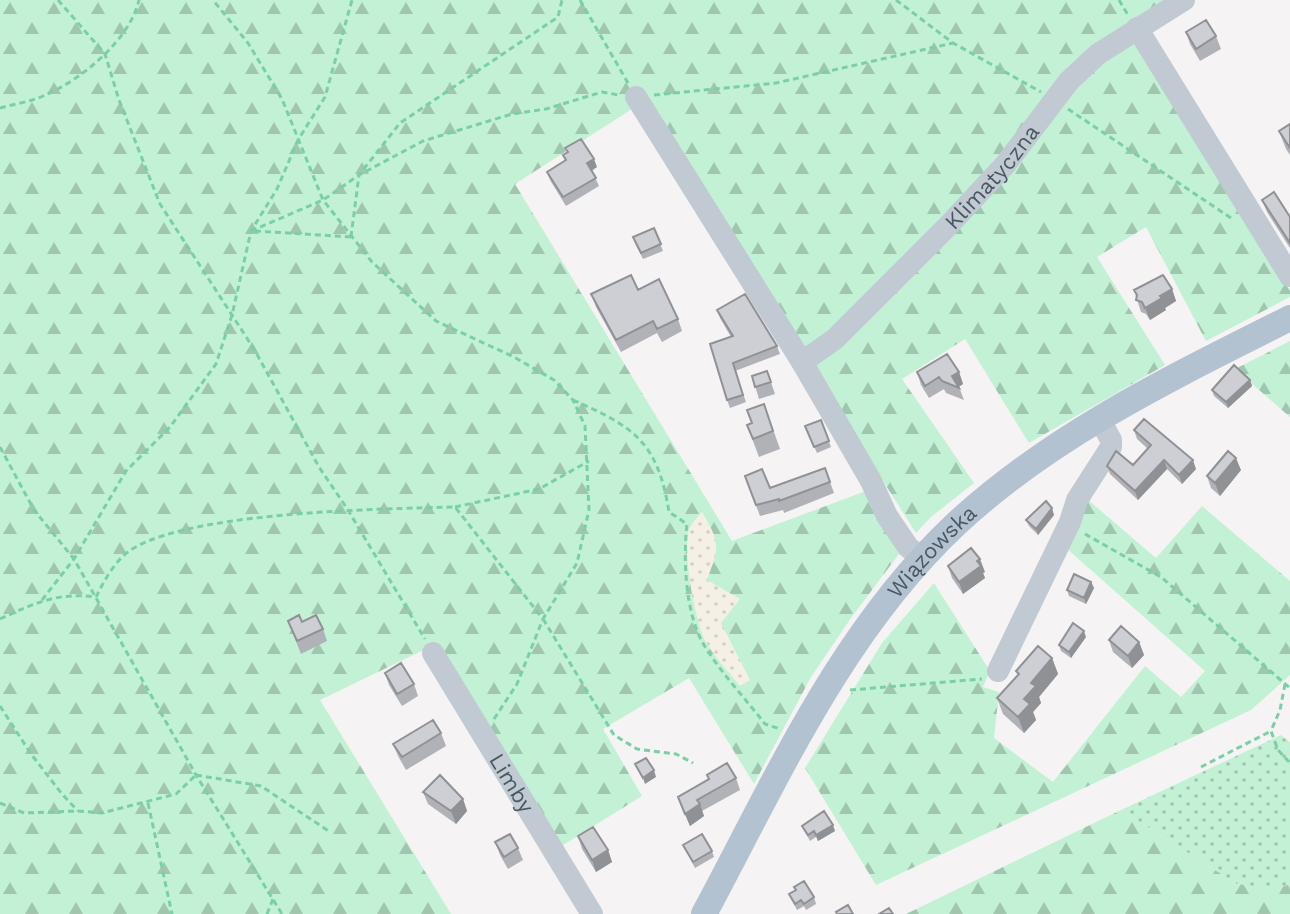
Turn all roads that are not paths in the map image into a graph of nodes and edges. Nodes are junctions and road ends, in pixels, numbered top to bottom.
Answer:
1 (1184, 0) edge
2 (1137, 28) junction
3 (636, 97) road end
4 (1290, 276) edge
5 (1290, 318) edge
6 (802, 362) junction
7 (1099, 418) junction
8 (923, 559) junction
9 (433, 653) road end
10 (998, 671) road end
11 (592, 914) edge
12 (704, 914) edge

1 - 2 street, Klimatyczna
2 - 4 street
2 - 6 street, Klimatyczna
3 - 6 street
5 - 7 main road, Wiązowska
6 - 8 street
7 - 8 main road, Wiązowska
7 - 10 street
8 - 12 main road, Wiązowska
9 - 11 street, Limby

